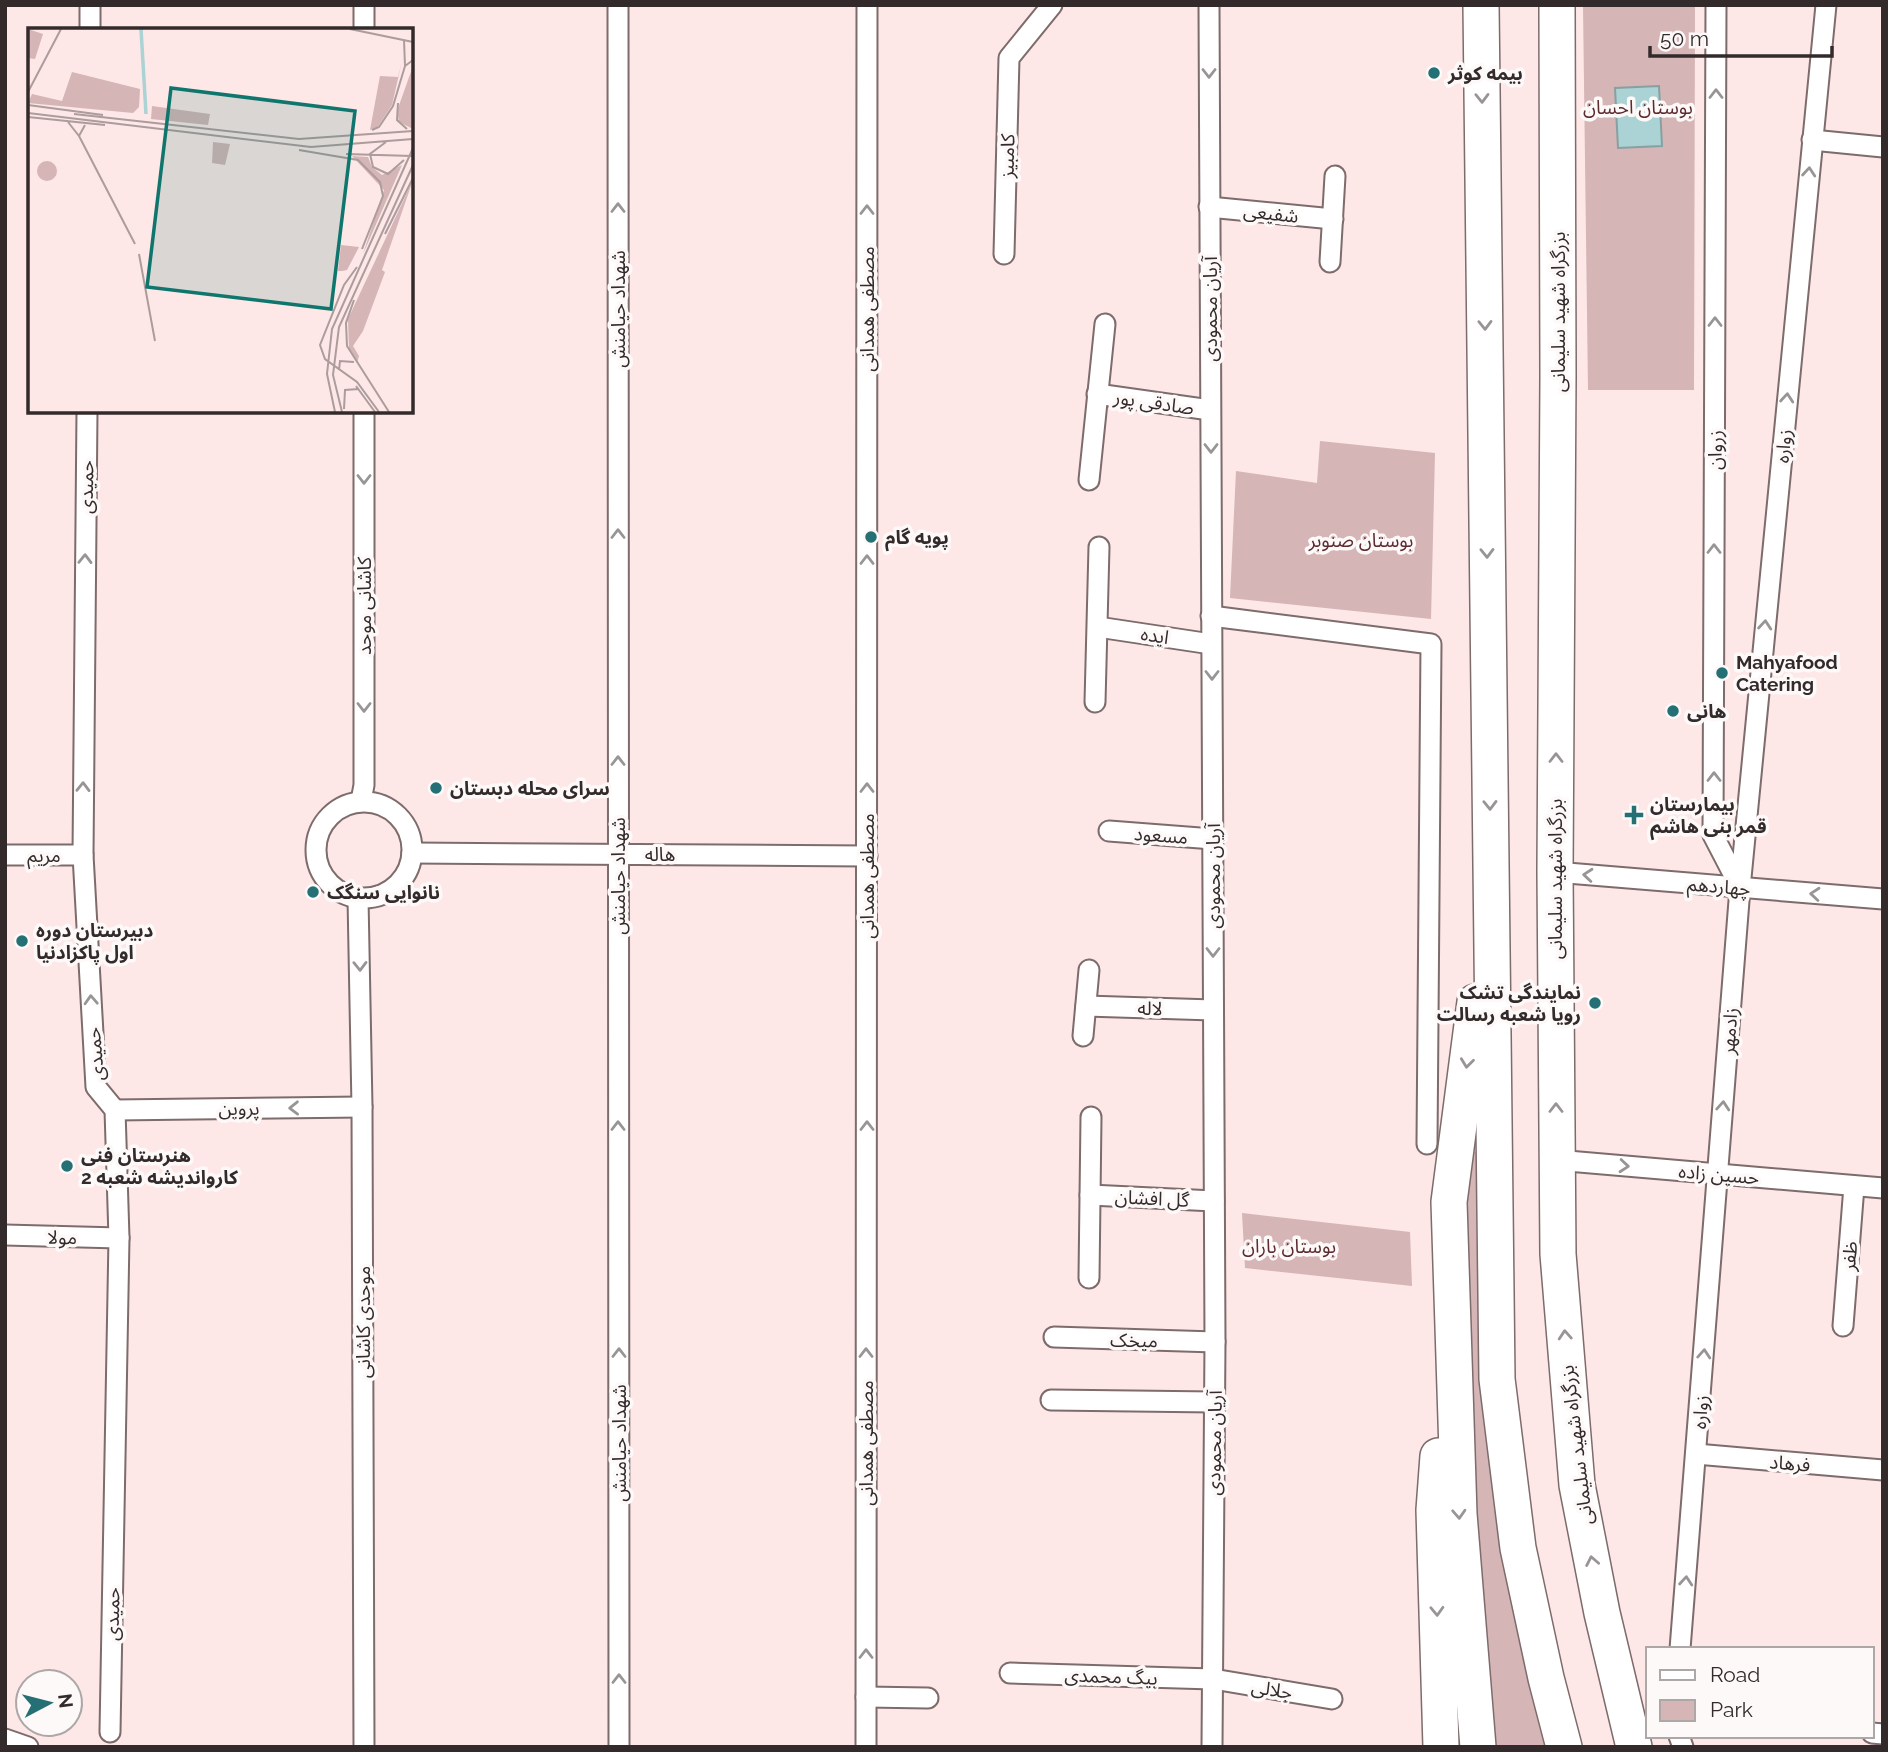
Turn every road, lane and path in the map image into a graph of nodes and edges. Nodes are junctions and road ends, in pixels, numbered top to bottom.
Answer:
1 (90, 5) edge
2 (364, 5) edge
3 (618, 5) edge
4 (867, 5) edge
5 (1052, 5) edge
6 (1209, 5) edge
7 (1481, 5) edge
8 (1557, 5) edge
9 (1716, 5) edge
10 (1826, 5) edge
11 (90, 28) edge
12 (364, 28) edge
13 (1812, 140) junction
14 (1883, 146) edge
15 (1335, 176) dead end
16 (1209, 207) junction
17 (1333, 219) junction
18 (1004, 254) dead end
19 (1330, 262) dead end
20 (1105, 324) dead end
21 (1097, 394) junction
22 (1210, 410) junction
23 (86, 413) edge
24 (364, 413) edge
25 (1089, 480) dead end
26 (1099, 547) dead end
27 (1211, 616) junction
28 (1098, 627) junction
29 (1212, 644) junction
30 (1095, 702) dead end
31 (361, 801) junction
32 (1109, 831) dead end
33 (1213, 839) junction
34 (412, 853) junction
35 (618, 854) junction
36 (5, 855) edge
37 (83, 855) junction
38 (867, 856) junction
39 (1555, 872) junction
40 (1491, 873) junction
41 (1740, 888) junction
42 (358, 898) junction
43 (1883, 900) edge
44 (1089, 970) dead end
45 (1086, 1006) junction
46 (1213, 1010) junction
47 (1083, 1037) dead end
48 (362, 1107) junction
49 (115, 1110) junction
50 (1091, 1117) dead end
51 (1427, 1144) dead end
52 (1556, 1160) junction
53 (1718, 1174) junction
54 (1854, 1186) junction
55 (1883, 1188) edge
56 (1090, 1195) junction
57 (1214, 1200) junction
58 (5, 1236) edge
59 (119, 1238) junction
60 (1452, 1274) junction
61 (1089, 1278) dead end
62 (1843, 1326) dead end
63 (1054, 1338) dead end
64 (1215, 1342) junction
65 (1051, 1400) dead end
66 (1214, 1402) junction
67 (1696, 1454) junction
68 (1883, 1471) edge
69 (1602, 1613) junction
70 (1680, 1647) edge
71 (1010, 1673) dead end
72 (1213, 1679) junction
73 (866, 1697) junction
74 (928, 1698) dead end
75 (1332, 1699) dead end
76 (1646, 1722) edge
77 (110, 1732) dead end
78 (5, 1739) edge
79 (28, 1747) edge
80 (364, 1747) edge
81 (619, 1747) edge
82 (866, 1747) edge
83 (1212, 1747) edge
84 (1441, 1747) edge
85 (1478, 1747) edge
86 (1564, 1747) edge
87 (1634, 1747) edge

1 - 11 street
2 - 12 street
35 -> 3 street, شهداد حیامنش
38 -> 4 street, مصطفی همدانی
5 - 18 street, کامبیز
6 -> 16 street, آریان محمودی
7 -> 40 highway
39 -> 8 highway, بزرگراه شهید سلیمانی
41 -> 9 street, زروان
10 - 13 street, زواره
13 - 14 street
41 -> 13 street, زواره
15 - 17 street
16 - 17 street, شفیعی
16 - 22 street, آریان محمودی
17 - 19 street
20 - 21 street, صادقی پور
21 - 22 street, صادقی پور
21 - 25 street, صادقی پور
22 -> 27 street, آریان محمودی
37 -> 23 street, حمیدی
24 -> 31 street, کاشانی موحد
26 - 28 street
27 - 29 street, آریان محمودی
27 - 51 street
28 - 29 street, ایده
28 - 30 street
29 -> 33 street, آریان محمودی
31 - 34 street
31 - 42 street
32 - 33 street, مسعود
33 -> 46 street, آریان محمودی
34 - 35 street, هاله
34 - 42 street
35 - 38 street, هاله
81 -> 35 street, شهداد حیامنش
36 - 37 street, مریم
49 -> 37 street, حمیدی
73 -> 38 street, مصطفی همدانی
41 -> 39 street, چهاردهم
52 -> 39 highway, بزرگراه شهید سلیمانی
40 -> 60 highway
40 - 86 highway
43 -> 41 street, چهاردهم
53 -> 41 street, زادمهر
42 -> 48 street, موحدی کاشانی
44 - 45 street
45 - 46 street, لاله
45 - 47 street
46 - 57 street, آریان محمودی
48 -> 49 street, پروین
48 - 80 street, موحدی کاشانی
49 - 59 street, حمیدی
50 - 56 street, گل افشان
52 -> 53 street, حسین زاده
69 -> 52 highway, بزرگراه شهید سلیمانی
53 - 54 street, حسین زاده
67 -> 53 street, زواره
54 - 55 street, حسین زاده
54 - 62 street, ظفر
56 - 57 street, گل افشان
56 - 61 street, گل افشان
57 - 64 street, آریان محمودی
58 - 59 street, مولا
59 - 77 street, حمیدی
60 -> 84 highway
60 -> 85 highway
63 - 64 street, میخک
64 - 66 street, آریان محمودی
65 - 66 street
66 - 72 street, آریان محمودی
67 - 68 street, فرهاد
70 -> 67 street, زواره
69 - 76 highway
69 - 87 highway, بزرگراه شهید سلیمانی
71 - 72 street, بیگ محمدی
72 - 75 street, جلالی
72 - 83 street, آریان محمودی
73 - 74 street
73 - 82 street, مصطفی همدانی
78 - 79 street

